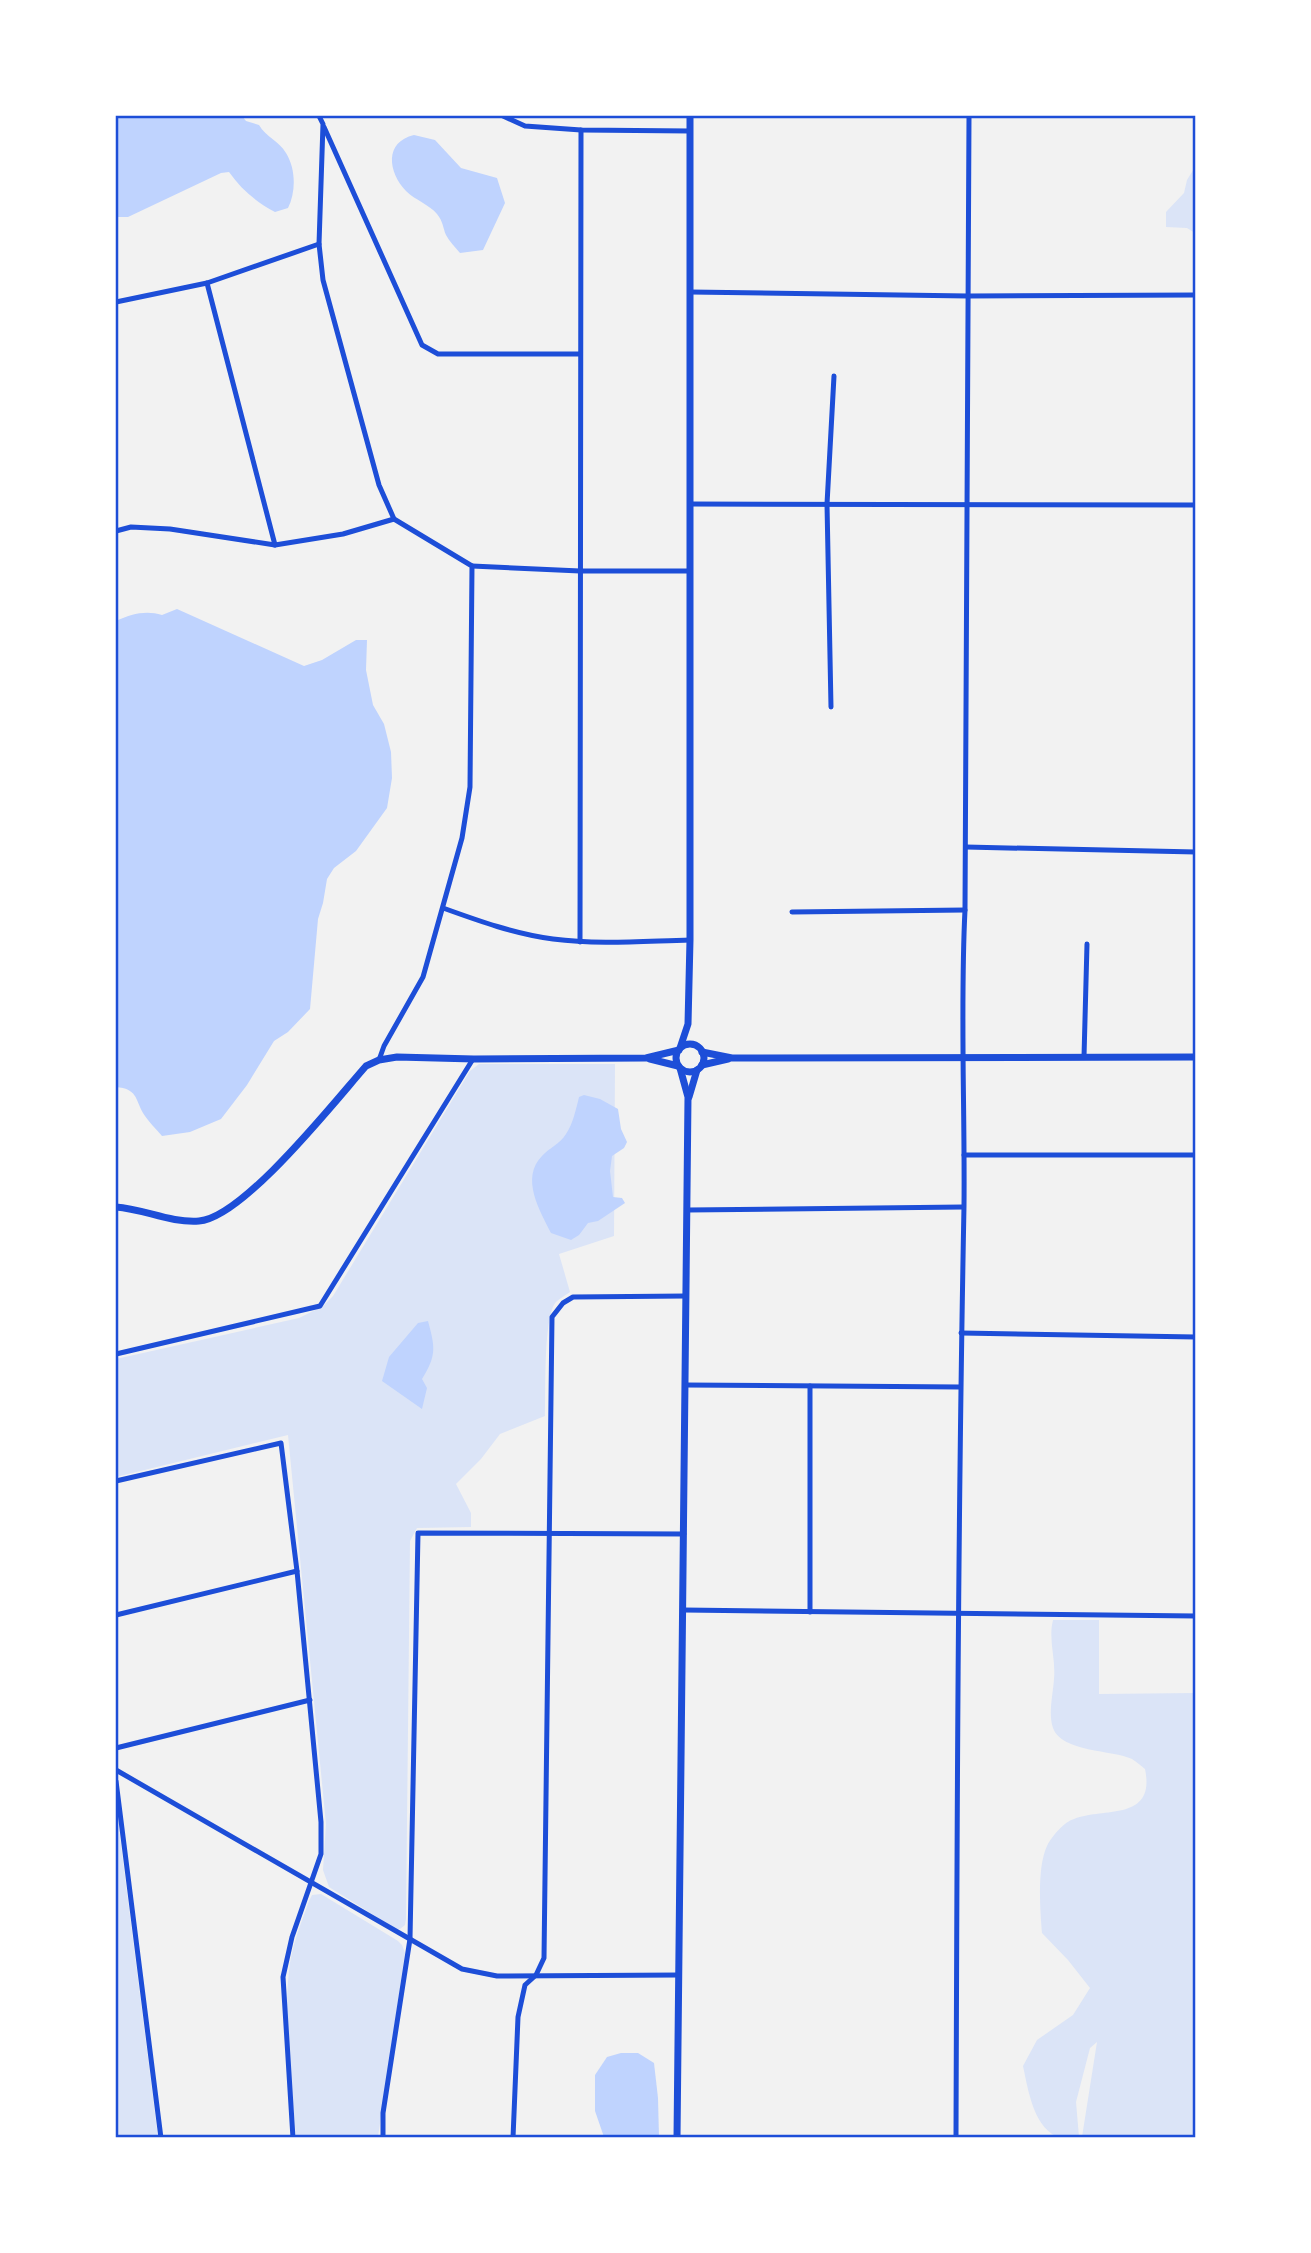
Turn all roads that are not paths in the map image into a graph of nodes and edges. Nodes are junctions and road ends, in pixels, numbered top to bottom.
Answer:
1 (319, 116) edge
2 (503, 116) edge
3 (690, 116) edge
4 (969, 116) edge
5 (323, 124) junction
6 (581, 130) junction
7 (690, 131) junction
8 (319, 244) junction
9 (207, 283) junction
10 (690, 292) junction
11 (1195, 295) edge
12 (968, 296) junction
13 (116, 302) edge
14 (580, 354) junction
15 (834, 376) dead end
16 (690, 504) junction
17 (827, 504) junction
18 (967, 504) junction
19 (1195, 505) edge
20 (394, 519) junction
21 (116, 531) edge
22 (275, 545) junction
23 (472, 566) junction
24 (580, 571) junction
25 (689, 571) junction
26 (831, 707) dead end
27 (966, 847) junction
28 (1195, 852) edge
29 (443, 908) junction
30 (965, 910) junction
31 (792, 912) dead end
32 (690, 940) junction
33 (580, 942) junction
34 (1087, 944) dead end
35 (688, 1024) junction
36 (680, 1049) junction
37 (700, 1050) junction
38 (964, 1057) junction
39 (1084, 1057) junction
40 (1195, 1057) edge
41 (646, 1058) junction
42 (732, 1058) junction
43 (474, 1059) junction
44 (379, 1060) junction
45 (679, 1067) junction
46 (699, 1068) junction
47 (688, 1097) junction
48 (964, 1154) junction
49 (1195, 1155) edge
50 (116, 1207) edge
51 (964, 1207) junction
52 (688, 1210) junction
53 (686, 1296) junction
54 (961, 1333) junction
55 (1195, 1337) edge
56 (116, 1354) edge
57 (685, 1385) junction
58 (810, 1386) junction
59 (960, 1387) junction
60 (116, 1481) edge
61 (549, 1533) junction
62 (684, 1534) junction
63 (297, 1571) junction
64 (684, 1611) junction
65 (810, 1612) junction
66 (958, 1613) junction
67 (116, 1615) edge
68 (1195, 1616) edge
69 (310, 1700) junction
70 (116, 1748) edge
71 (116, 1770) edge
72 (116, 1781) edge
73 (312, 1882) junction
74 (410, 1940) junction
75 (536, 1975) junction
76 (679, 1975) junction
77 (161, 2137) edge
78 (293, 2137) edge
79 (383, 2137) edge
80 (513, 2137) edge
81 (677, 2137) edge
82 (956, 2137) edge

1 - 5 street
2 - 6 street
3 - 7 street
4 - 12 street
5 - 8 street
5 - 14 street
6 - 7 street
6 - 14 street
7 - 10 street
8 - 9 street
8 - 20 street
9 - 13 street
9 - 22 street
10 - 12 street
10 - 16 street
11 - 12 street
12 - 18 street
14 - 24 street
15 - 17 street
16 - 17 street
16 - 25 street
17 - 18 street
17 - 26 street
18 - 19 street
18 - 27 street
20 - 22 street
20 - 23 street
21 - 22 street
23 - 24 street
23 - 29 street
24 - 25 street
24 - 33 street
25 - 32 street
27 - 28 street
27 - 30 street
29 - 33 street
29 - 44 street
30 - 31 street
30 - 38 street
32 - 33 street
32 - 35 street
34 - 39 street
35 - 36 street
35 - 37 street
36 - 37 street
36 - 41 street
36 - 45 street
37 - 42 street
37 - 46 street
38 - 39 street
38 - 42 street
38 - 48 street
39 - 40 street
41 - 43 street
41 - 45 street
42 - 46 street
43 - 44 street
43 - 56 street
44 - 50 street
45 - 46 street
45 - 47 street
46 - 47 street
47 - 52 street
48 - 49 street
48 - 51 street
51 - 52 street
51 - 54 street
52 - 53 street
53 - 57 street
53 - 61 street
54 - 55 street
54 - 59 street
57 - 58 street
57 - 62 street
58 - 59 street
58 - 65 street
59 - 66 street
60 - 63 street
61 - 62 street
61 - 74 street
61 - 75 street
62 - 64 street
63 - 67 street
63 - 69 street
64 - 65 street
64 - 76 street
65 - 66 street
66 - 68 street
66 - 82 street
69 - 70 street
69 - 73 street
71 - 73 street
72 - 77 street
73 - 74 street
73 - 78 street
74 - 75 street
74 - 79 street
75 - 76 street
75 - 80 street
76 - 81 street

